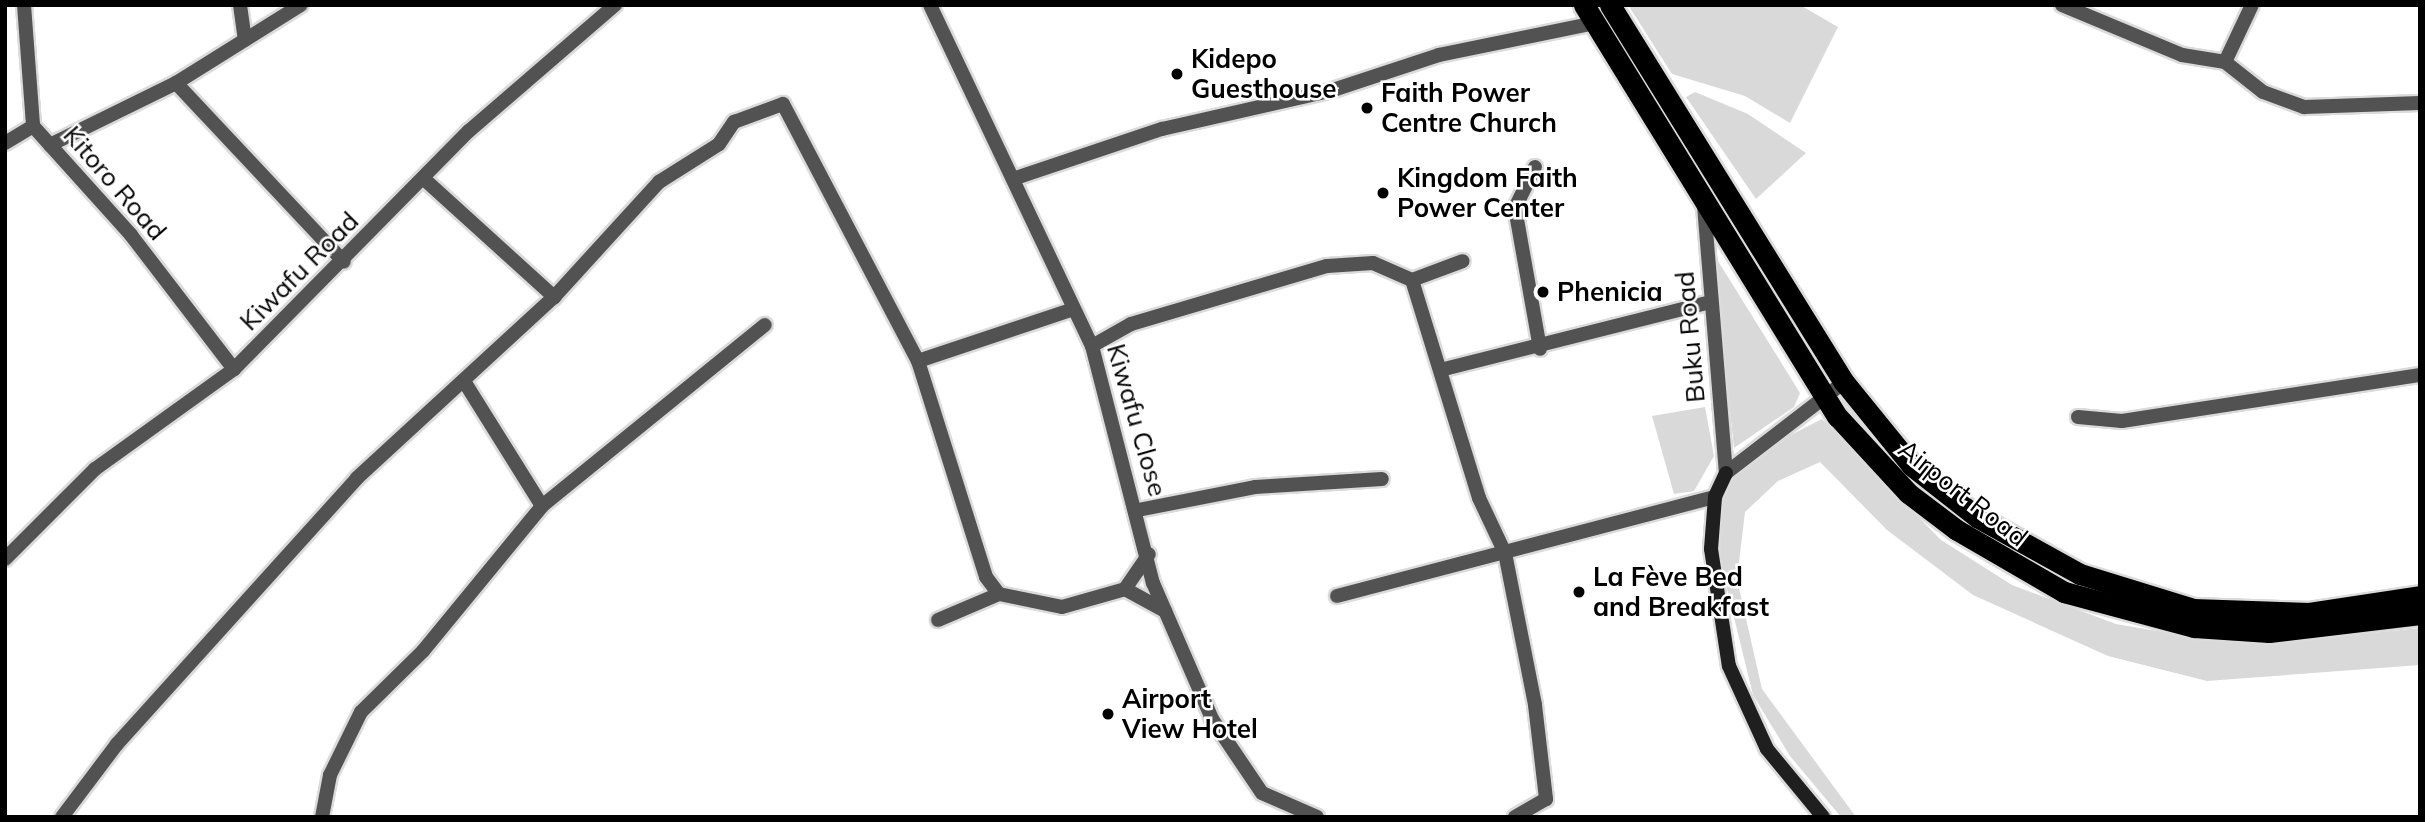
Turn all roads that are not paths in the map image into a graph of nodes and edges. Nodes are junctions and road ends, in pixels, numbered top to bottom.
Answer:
1 (24, 5) edge
2 (240, 5) edge
3 (300, 5) edge
4 (615, 5) edge
5 (930, 5) edge
6 (1610, 5) edge
7 (2062, 5) edge
8 (2252, 5) edge
9 (1590, 14) edge
10 (245, 40) junction
11 (2225, 62) junction
12 (176, 83) junction
13 (2420, 103) edge
14 (33, 126) junction
15 (5, 144) edge
16 (50, 145) junction
17 (1709, 162) junction
18 (1535, 167) dead end
19 (1016, 178) junction
20 (425, 179) junction
21 (1704, 197) junction
22 (1463, 261) dead end
23 (344, 262) junction
24 (1412, 280) junction
25 (554, 297) junction
26 (1710, 302) junction
27 (1073, 309) junction
28 (765, 325) dead end
29 (1092, 346) junction
30 (1540, 349) junction
31 (918, 361) junction
32 (234, 369) junction
33 (1444, 369) junction
34 (2420, 375) edge
35 (1844, 382) junction
36 (465, 383) junction
37 (1824, 396) junction
38 (2078, 417) dead end
39 (1726, 473) junction
40 (1382, 479) dead end
41 (1715, 497) junction
42 (542, 506) junction
43 (1138, 509) junction
44 (1506, 553) junction
45 (1149, 554) junction
46 (5, 559) edge
47 (1125, 589) junction
48 (999, 594) junction
49 (1338, 596) dead end
50 (2420, 596) edge
51 (1165, 611) junction
52 (2420, 614) edge
53 (938, 620) dead end
54 (62, 817) edge
55 (322, 817) edge
56 (1317, 817) edge
57 (1515, 817) edge
58 (1824, 817) edge

1 - 14 street, Kitoro Road
2 - 10 street
3 - 10 street
4 - 20 street, Kiwafu Road
5 - 19 street, Kiwafu Close
6 - 17 highway, Airport Road
7 - 11 street
8 - 11 street
9 - 19 street
9 - 21 highway, Airport Road
10 - 12 street
11 - 13 street
12 - 16 street
12 - 23 street
14 - 15 street
14 - 16 street, Kitoro Road
16 - 32 street, Kitoro Road
17 - 21 street, Buku Road
17 - 35 highway, Airport Road
18 - 30 street
19 - 27 street, Kiwafu Close
20 - 23 street, Kiwafu Road
20 - 25 street
21 - 26 street, Buku Road
21 - 37 highway, Airport Road
22 - 24 street
23 - 32 street, Kiwafu Road
24 - 29 street
24 - 33 street
25 - 31 street
25 - 36 street
26 - 30 street
26 - 39 street, Buku Road
27 - 29 street, Kiwafu Close
27 - 31 street
28 - 42 street
29 - 43 street, Kiwafu Close
30 - 33 street
31 - 48 street
32 - 46 street, Kiwafu Road
33 - 44 street
34 - 38 street
35 - 37 street, Buku Road
35 - 50 highway, Airport Road
36 - 42 street
36 - 54 street
37 - 39 street, Buku Road
37 - 52 highway, Airport Road
39 - 41 street, Buku Road
40 - 43 street
41 - 44 street
41 - 58 street, Buku Road
42 - 55 street
43 - 45 street, Kiwafu Close
44 - 49 street
44 - 57 street
45 - 47 street
45 - 51 street, Kiwafu Close
47 - 48 street
47 - 51 street
48 - 53 street
51 - 56 street, Kiwafu Close

